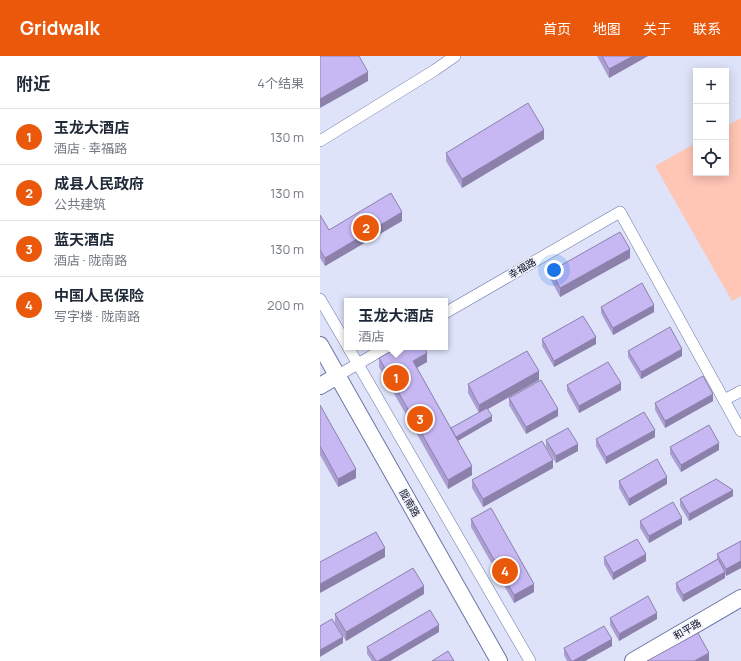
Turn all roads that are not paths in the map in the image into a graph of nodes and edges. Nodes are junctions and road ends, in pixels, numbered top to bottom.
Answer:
1 (455, 56) edge
2 (320, 141) edge
3 (320, 299) edge
4 (448, 311) edge
5 (344, 339) edge
6 (320, 345) edge
7 (350, 350) edge
8 (382, 350) edge
9 (358, 364) junction
10 (337, 376) junction
11 (320, 386) edge
12 (741, 391) edge
13 (724, 400) junction
14 (741, 431) edge
15 (741, 598) edge
16 (499, 661) edge
17 (530, 661) edge
18 (633, 661) edge

1 - 2 street
3 - 5 street
4 - 13 street, 幸福路
6 - 10 main road, 陇南路
7 - 9 street
8 - 9 street
9 - 10 street
9 - 17 street
10 - 11 main road
10 - 16 main road, 陇南路
12 - 13 street
13 - 14 street
15 - 18 main road, 和平路

